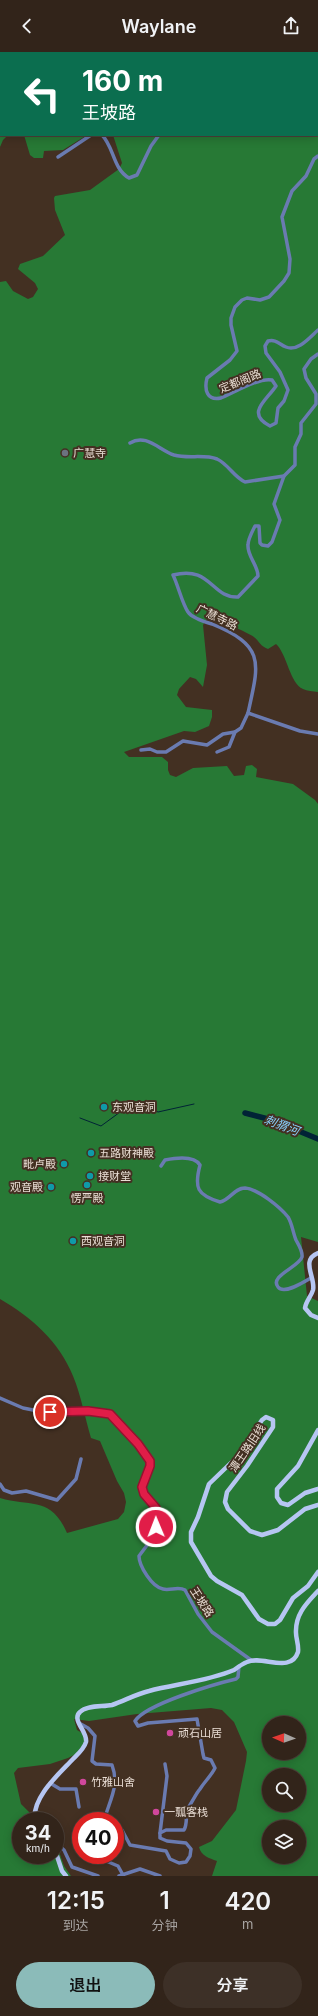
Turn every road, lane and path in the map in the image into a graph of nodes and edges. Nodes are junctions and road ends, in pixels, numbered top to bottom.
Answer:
1 (90, 136) edge
2 (103, 136) edge
3 (158, 136) edge
4 (318, 156) edge
5 (58, 157) dead end
6 (318, 330) edge
7 (318, 354) edge
8 (130, 443) dead end
9 (284, 476) junction
10 (248, 713) junction
11 (235, 732) junction
12 (318, 734) edge
13 (141, 750) dead end
14 (217, 752) dead end
15 (161, 1166) dead end
16 (318, 1254) edge
17 (311, 1278) junction
18 (318, 1318) edge
19 (0, 1398) edge
20 (318, 1430) edge
21 (81, 1459) dead end
22 (0, 1484) edge
23 (318, 1489) edge
24 (318, 1505) edge
25 (318, 1572) edge
26 (318, 1591) edge
27 (251, 1660) junction
28 (239, 1666) junction
29 (78, 1723) junction
30 (165, 1764) dead end
31 (50, 1783) junction
32 (79, 1807) dead end
33 (35, 1812) edge
34 (107, 1812) edge
35 (124, 1834) edge
36 (160, 1834) junction
37 (64, 1850) edge
38 (60, 1864) edge
39 (113, 1864) edge
40 (121, 1875) edge
41 (66, 1876) edge
42 (98, 1876) edge
43 (160, 1876) edge

1 - 5 street
2 - 3 street
4 - 6 street, 定都阁路
7 - 9 street
8 - 9 street
9 - 10 street, 广慧寺路
10 - 11 street
10 - 12 street
11 - 13 street
11 - 14 street
15 - 17 street
16 - 17 main road
17 - 18 main road
19 - 27 street, 王坡路
20 - 23 main road
21 - 22 street
24 - 25 main road, 潭王路旧线
26 - 27 main road
27 - 28 main road
28 - 29 main road
28 - 36 street
29 - 31 main road
29 - 34 street
30 - 36 street
31 - 32 street
31 - 33 main road
35 - 36 street
37 - 42 street
38 - 41 main road
39 - 40 street
40 - 43 street

